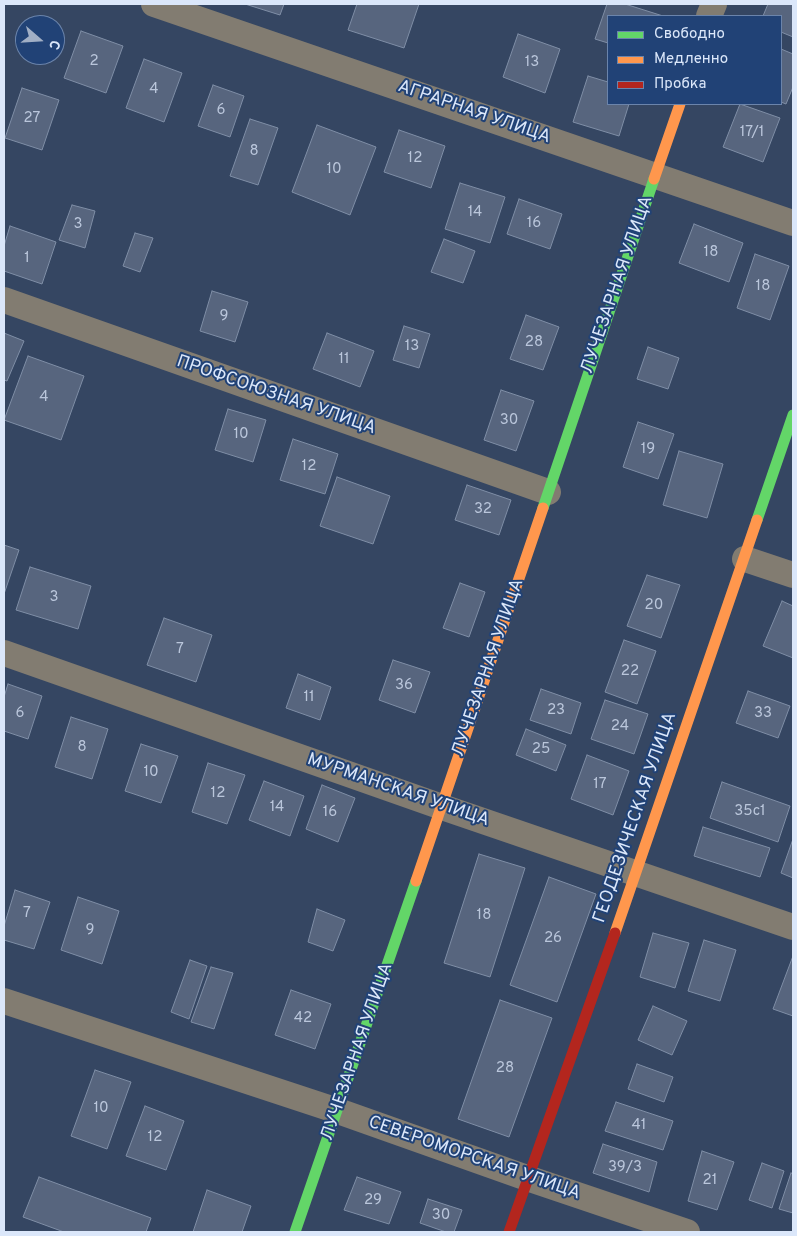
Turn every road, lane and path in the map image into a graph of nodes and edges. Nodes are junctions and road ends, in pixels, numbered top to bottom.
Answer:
1 (154, 4) edge
2 (680, 105) edge
3 (655, 175) junction
4 (793, 224) edge
5 (4, 300) edge
6 (793, 415) edge
7 (548, 492) junction
8 (745, 559) junction
9 (793, 575) edge
10 (4, 653) edge
11 (442, 807) junction
12 (636, 873) junction
13 (793, 927) edge
14 (4, 1001) edge
15 (338, 1111) junction
16 (527, 1178) junction
17 (295, 1232) edge
18 (509, 1232) edge
19 (687, 1232) edge

1 - 3 street, АГРАРНАЯ УЛИЦА
2 - 3 street, ЛУЧЕЗАРНАЯ УЛИЦА
3 - 4 street, АГРАРНАЯ УЛИЦА
3 - 7 street, ЛУЧЕЗАРНАЯ УЛИЦА
5 - 7 street, ПРОФСОЮЗНАЯ УЛИЦА
6 - 8 street, ГЕОДЕЗИЧЕСКАЯ УЛИЦА
7 - 11 street, ЛУЧЕЗАРНАЯ УЛИЦА
8 - 9 street
8 - 12 street, ГЕОДЕЗИЧЕСКАЯ УЛИЦА
10 - 11 street, МУРМАНСКАЯ УЛИЦА
11 - 12 street, МУРМАНСКАЯ УЛИЦА
11 - 15 street, ЛУЧЕЗАРНАЯ УЛИЦА
12 - 13 street, МУРМАНСКАЯ УЛИЦА
12 - 16 street, ГЕОДЕЗИЧЕСКАЯ УЛИЦА
14 - 15 street, СЕВЕРОМОРСКАЯ УЛИЦА
15 - 16 street, СЕВЕРОМОРСКАЯ УЛИЦА
15 - 17 street, ЛУЧЕЗАРНАЯ УЛИЦА
16 - 18 street, ГЕОДЕЗИЧЕСКАЯ УЛИЦА
16 - 19 street, СЕВЕРОМОРСКАЯ УЛИЦА

